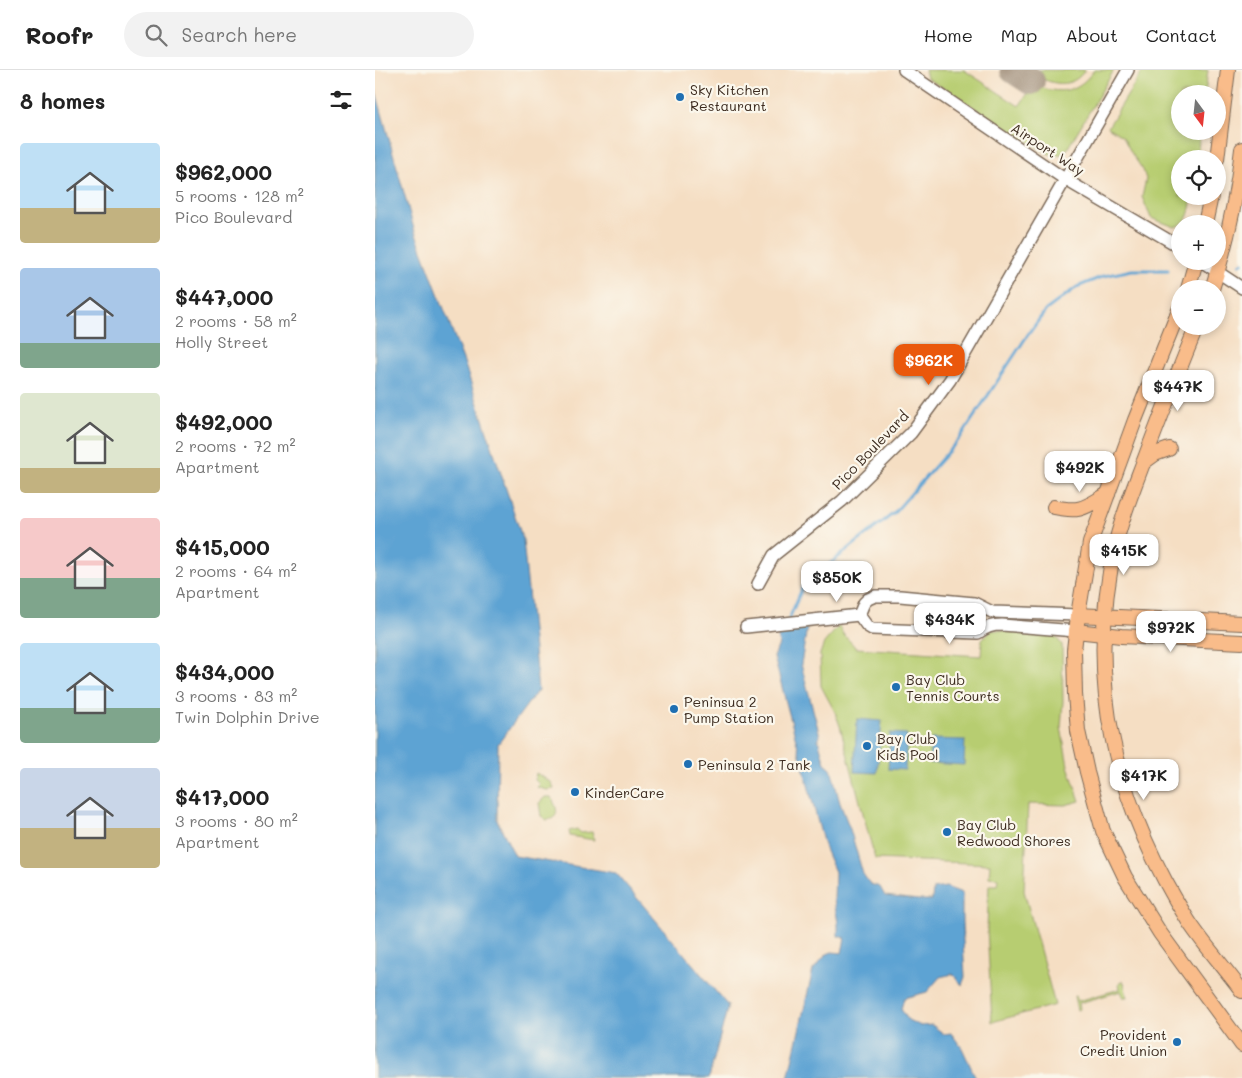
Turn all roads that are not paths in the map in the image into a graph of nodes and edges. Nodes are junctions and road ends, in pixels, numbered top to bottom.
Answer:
1 (904, 70) edge
2 (1128, 70) edge
3 (1228, 70) edge
4 (1242, 148) edge
5 (1218, 150) edge
6 (1066, 180) junction
7 (1171, 242) edge
8 (1215, 270) edge
9 (1218, 272) junction
10 (1215, 280) edge
11 (1242, 288) edge
12 (1171, 330) edge
13 (1193, 335) edge
14 (1169, 449) dead end
15 (1144, 462) junction
16 (1108, 494) junction
17 (1054, 507) dead end
18 (757, 584) dead end
19 (859, 614) junction
20 (1077, 615) junction
21 (1104, 616) junction
22 (1242, 623) edge
23 (746, 628) dead end
24 (1076, 631) junction
25 (1102, 634) junction
26 (1242, 642) edge
27 (1242, 991) edge
28 (1242, 1044) edge

1 - 6 street, Airport Way
2 - 6 street, Pico Boulevard
3 - 5 main road
4 - 9 main road
6 - 7 street, Airport Way
6 - 18 street, Pico Boulevard
8 - 9 street
9 - 10 main road
9 - 11 street
12 - 16 main road
13 - 15 main road
14 - 15 main road
15 - 21 main road
16 - 17 main road
16 - 20 main road
19 - 20 street
19 - 23 street
19 - 24 street
20 - 21 main road
20 - 24 main road
21 - 22 main road
21 - 25 main road
24 - 25 main road
24 - 28 main road
25 - 26 main road
25 - 27 main road

